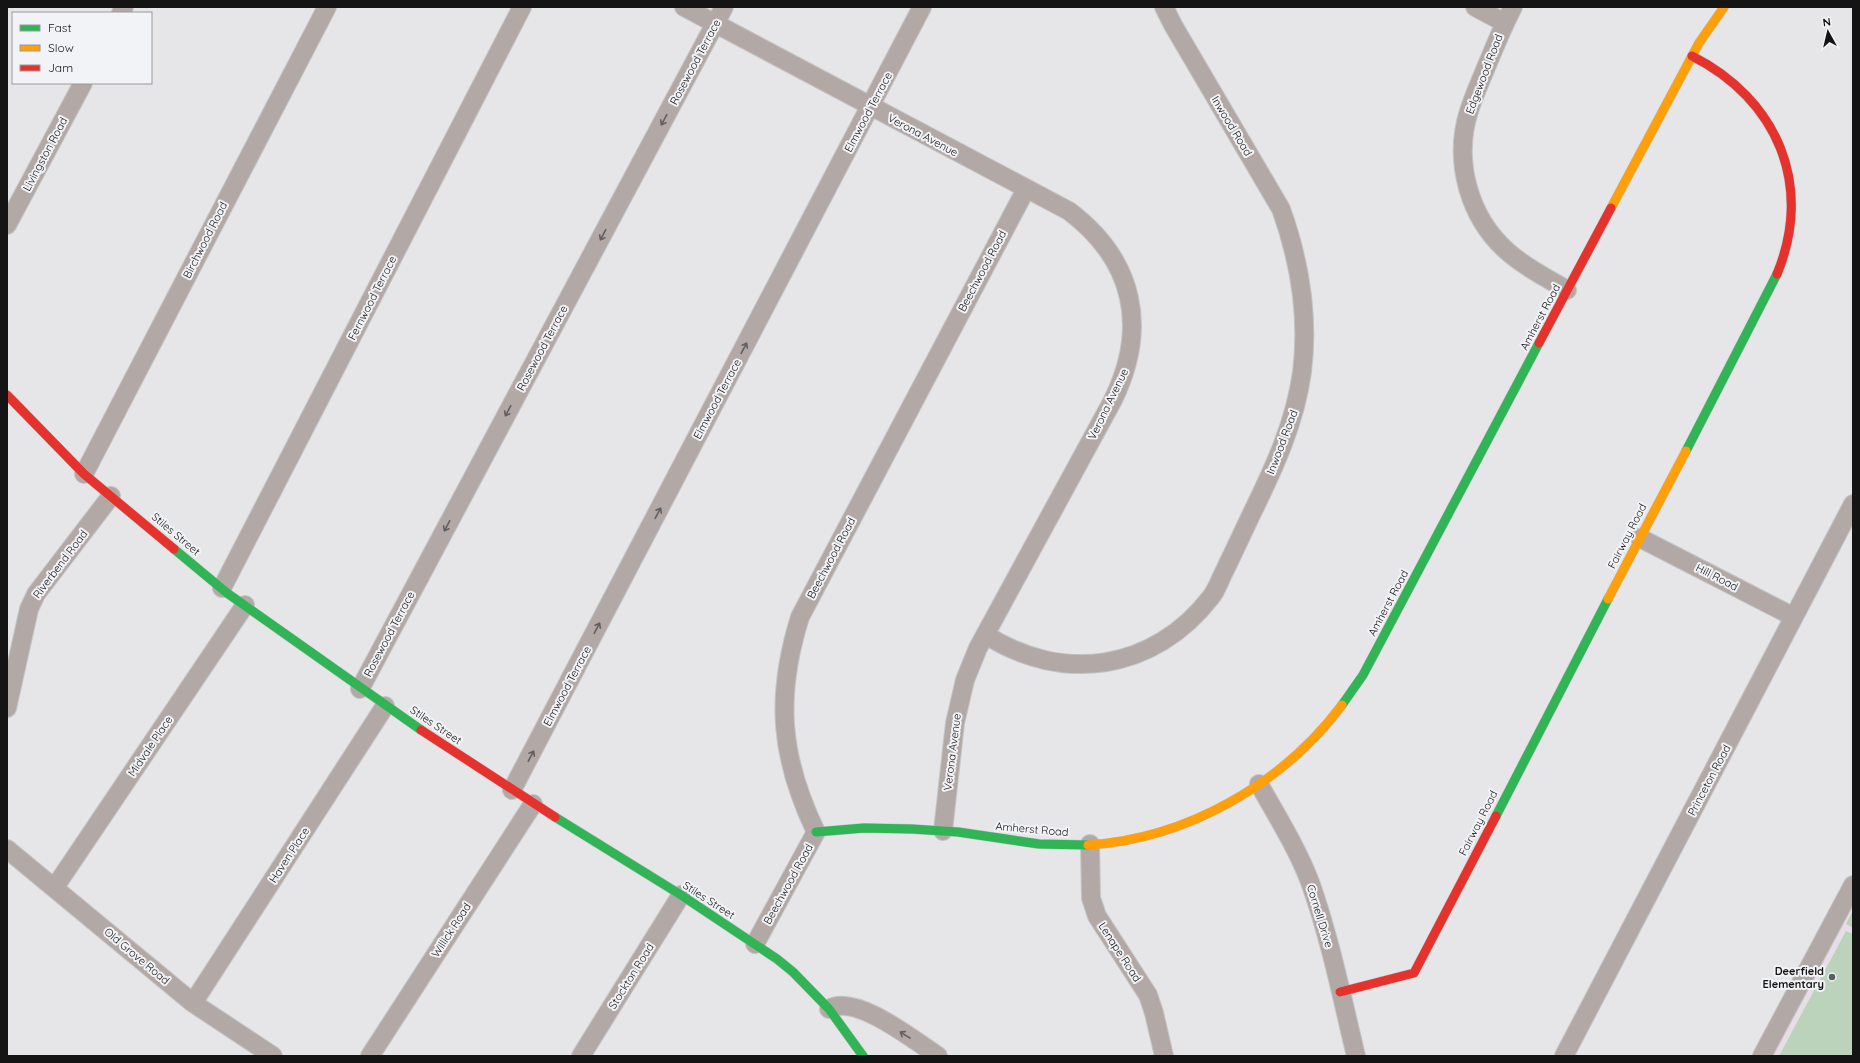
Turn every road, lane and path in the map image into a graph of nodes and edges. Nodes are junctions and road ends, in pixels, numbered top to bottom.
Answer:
1 (326, 7) edge
2 (522, 7) edge
3 (684, 7) edge
4 (724, 7) edge
5 (922, 7) edge
6 (1164, 7) edge
7 (1475, 7) edge
8 (1513, 7) edge
9 (1724, 7) edge
10 (1505, 23) junction
11 (716, 24) junction
12 (1692, 56) junction
13 (82, 84) edge
14 (870, 106) junction
15 (1026, 189) junction
16 (7, 225) edge
17 (1567, 290) junction
18 (10, 405) edge
19 (84, 474) junction
20 (111, 496) junction
21 (1853, 504) edge
22 (1640, 538) junction
23 (222, 588) junction
24 (244, 605) junction
25 (1794, 617) junction
26 (986, 635) junction
27 (360, 689) junction
28 (385, 706) junction
29 (7, 708) edge
30 (1259, 784) junction
31 (512, 790) junction
32 (533, 804) junction
33 (943, 831) junction
34 (816, 832) junction
35 (1090, 844) junction
36 (7, 849) edge
37 (1853, 885) edge
38 (55, 887) junction
39 (681, 895) junction
40 (755, 944) junction
41 (1340, 992) junction
42 (193, 1003) junction
43 (829, 1009) junction
44 (588, 1054) edge
45 (273, 1056) edge
46 (370, 1056) edge
47 (863, 1056) edge
48 (938, 1056) edge
49 (1164, 1056) edge
50 (1356, 1056) edge
51 (1564, 1056) edge
52 (1762, 1056) edge

1 - 19 street, Birchwood Road
2 - 23 street, Fernwood Terrace
3 - 11 street, Verona Avenue
4 - 11 street, Rosewood Terrace
5 - 14 street, Elmwood Terrace
6 - 26 street, Inwood Road
7 - 10 street
8 - 10 street, Edgewood Road
9 - 12 street, Amherst Road
10 - 17 street, Edgewood Road
11 - 14 street, Verona Avenue
11 -> 27 street, Rosewood Terrace
12 - 17 street, Amherst Road
12 - 22 street, Fairway Road
13 - 16 street, Livingston Road
14 - 15 street, Verona Avenue
31 -> 14 street, Elmwood Terrace
15 - 26 street, Verona Avenue
15 - 34 street, Beechwood Road
17 - 30 street, Amherst Road
18 - 19 street, Stiles Street
19 - 20 street, Stiles Street
20 - 23 street, Stiles Street
20 - 29 street, Riverbend Road
21 - 25 street, Princeton Road
22 - 25 street, Hill Road
22 - 41 street, Fairway Road
23 - 24 street, Stiles Street
24 - 27 street, Stiles Street
24 - 38 street, Midvale Place
25 - 51 street, Princeton Road
26 - 33 street, Verona Avenue
27 - 28 street, Stiles Street
28 - 31 street, Stiles Street
28 - 42 street, Haven Place
30 - 35 street, Amherst Road
30 - 41 street, Cornell Drive
31 - 32 street, Stiles Street
32 - 39 street, Stiles Street
32 - 46 street, Willick Road
33 - 34 street, Amherst Road
33 - 35 street, Amherst Road
34 - 40 street, Beechwood Road
35 - 49 street, Lenape Road
36 - 38 street, Old Grove Road
37 - 52 street
38 - 42 street, Old Grove Road
39 - 40 street, Stiles Street
39 - 44 street, Stockton Road
40 - 43 street, Stiles Street
41 - 50 street, Cornell Drive
42 - 45 street, Old Grove Road
43 - 47 street, Stiles Street
48 -> 43 street

